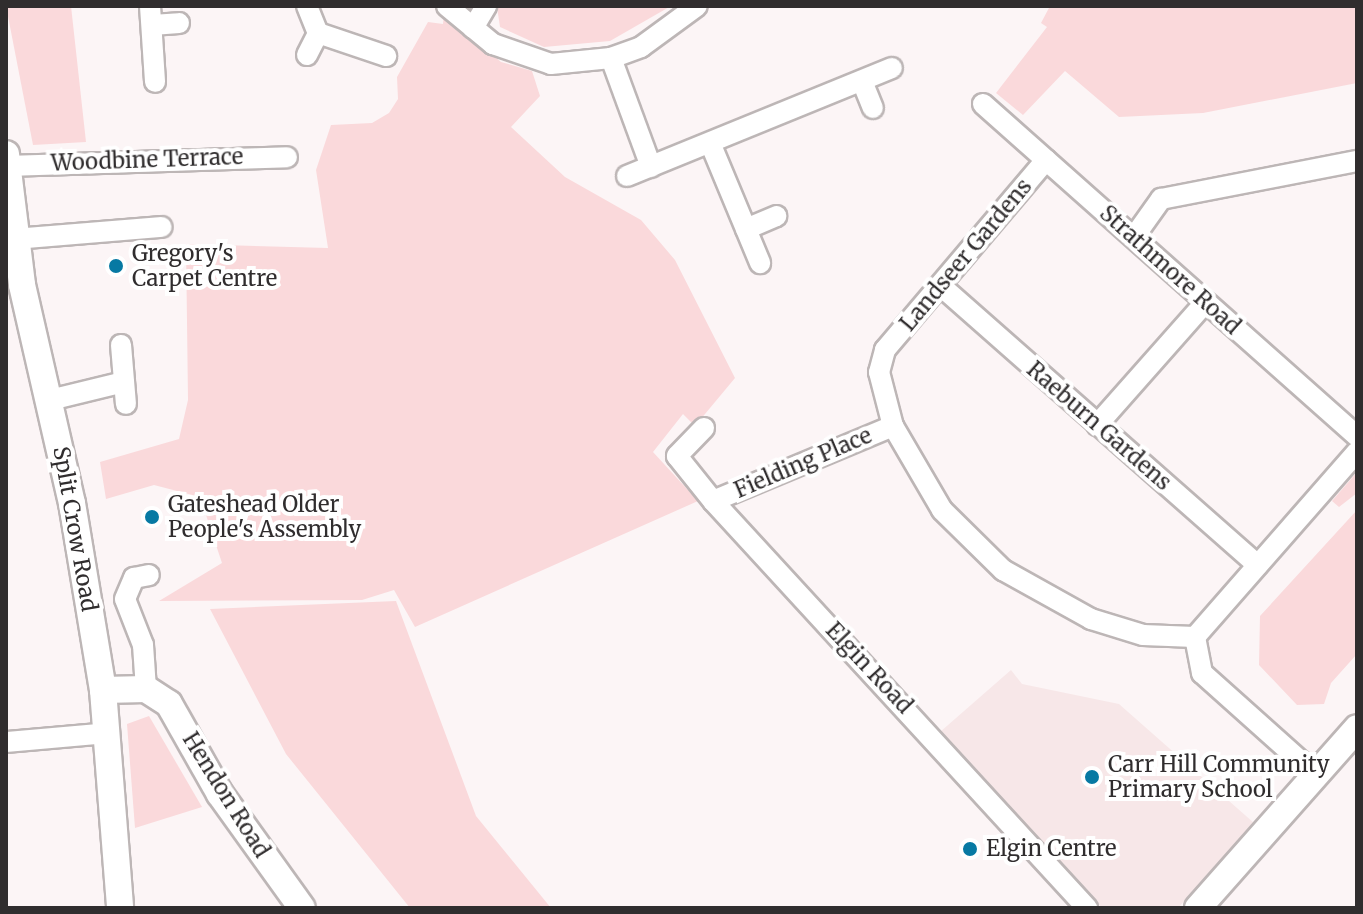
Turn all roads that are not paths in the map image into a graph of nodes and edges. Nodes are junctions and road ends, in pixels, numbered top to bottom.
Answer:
1 (307, 6) edge
2 (447, 6) edge
3 (486, 6) edge
4 (697, 6) edge
5 (151, 16) edge
6 (179, 23) dead end
7 (473, 28) junction
8 (318, 33) junction
9 (307, 55) dead end
10 (386, 56) dead end
11 (611, 58) junction
12 (892, 68) dead end
13 (862, 81) junction
14 (155, 82) dead end
15 (983, 104) dead end
16 (873, 108) dead end
17 (711, 145) junction
18 (287, 157) dead end
19 (7, 160) edge
20 (1046, 160) junction
21 (1357, 161) edge
22 (651, 167) junction
23 (627, 176) dead end
24 (776, 216) dead end
25 (162, 227) dead end
26 (746, 229) junction
27 (1134, 237) junction
28 (15, 239) junction
29 (760, 263) dead end
30 (941, 286) junction
31 (1206, 302) junction
32 (121, 345) dead end
33 (124, 382) junction
34 (50, 400) junction
35 (126, 404) dead end
36 (1097, 425) junction
37 (893, 426) junction
38 (704, 428) dead end
39 (1357, 436) edge
40 (1357, 452) edge
41 (713, 501) junction
42 (1258, 565) junction
43 (149, 575) dead end
44 (1195, 637) junction
45 (146, 689) junction
46 (103, 690) junction
47 (1357, 728) edge
48 (109, 733) junction
49 (6, 742) edge
50 (1316, 775) junction
51 (120, 908) edge
52 (302, 908) edge
53 (1087, 908) edge
54 (1198, 908) edge

1 - 8 street
2 - 7 street
3 - 7 street
4 - 11 street
5 - 6 street
5 - 14 street
7 - 11 street
8 - 9 street
8 - 10 street
11 - 22 street
12 - 13 street
13 - 16 street
13 - 17 street
15 - 20 street, Strathmore Road
17 - 22 street
17 - 26 street
18 - 19 street, Woodbine Terrace
19 - 28 street, Split Crow Road
20 - 27 street, Strathmore Road
20 - 30 street, Landseer Gardens
21 - 27 street
22 - 23 street
24 - 26 street
25 - 28 street
26 - 29 street
27 - 31 street, Strathmore Road
28 - 34 street, Split Crow Road
30 - 36 street, Raeburn Gardens
30 - 37 street, Landseer Gardens
31 - 36 street
31 - 39 street, Strathmore Road
32 - 33 street
33 - 34 street
33 - 35 street
34 - 46 street, Split Crow Road
36 - 42 street, Raeburn Gardens
37 - 41 street, Fielding Place
37 - 44 street
38 - 41 street, Elgin Road
40 - 42 street
41 - 53 street, Elgin Road
42 - 44 street
43 - 45 street
44 - 50 street
45 - 46 street
45 - 52 street, Hendon Road
46 - 48 street, Split Crow Road
47 - 50 street
48 - 49 street
48 - 51 street, Split Crow Road
50 - 54 street

